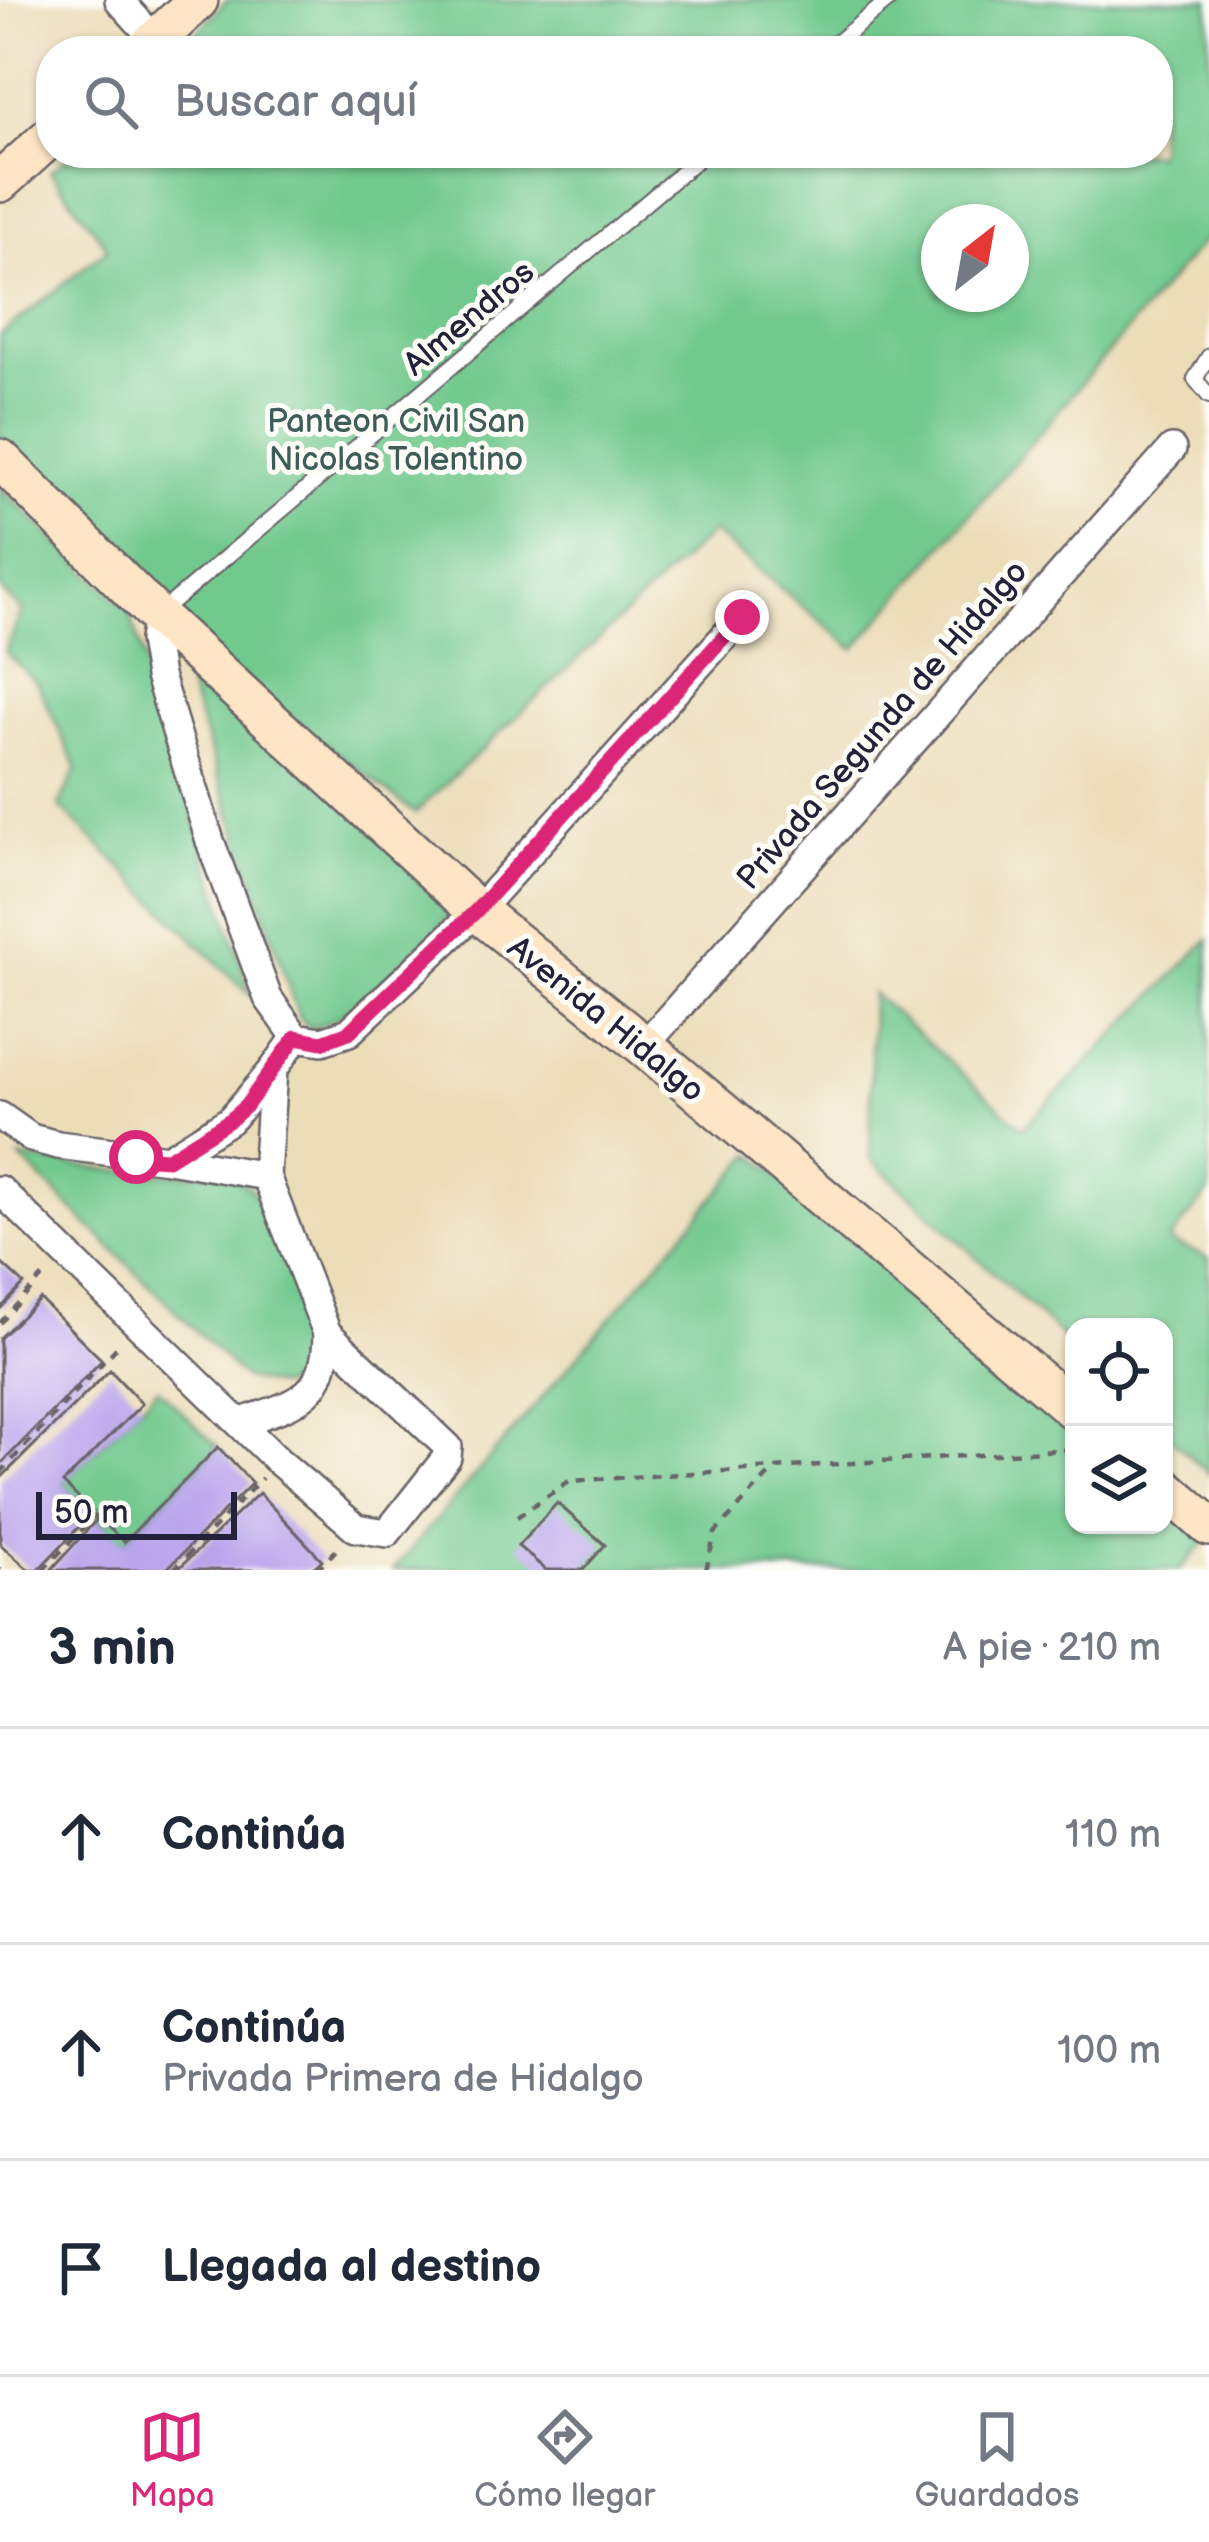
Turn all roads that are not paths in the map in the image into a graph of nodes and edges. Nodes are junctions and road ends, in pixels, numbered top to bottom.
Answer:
1 (119, 0) edge
2 (198, 0) edge
3 (889, 0) edge
4 (143, 36) edge
5 (160, 36) edge
6 (845, 36) edge
7 (36, 149) edge
8 (687, 168) edge
9 (1, 179) edge
10 (1209, 356) edge
11 (1209, 397) edge
12 (1172, 449) dead end
13 (0, 459) edge
14 (157, 616) junction
15 (742, 617) dead end
16 (476, 911) junction
17 (296, 1037) junction
18 (644, 1046) junction
19 (273, 1070) junction
20 (0, 1116) edge
21 (168, 1159) junction
22 (266, 1176) junction
23 (0, 1190) edge
24 (327, 1333) junction
25 (1065, 1402) edge
26 (241, 1422) junction
27 (1173, 1494) edge
28 (1209, 1526) edge

1 - 4 street
2 - 5 street
3 - 6 lane
7 - 9 street
8 - 14 lane, Almendros
10 - 11 lane
12 - 18 street, Privada Segunda de Hidalgo
13 - 14 street, Avenida Hidalgo
14 - 16 street, Avenida Hidalgo
14 - 17 street
15 - 16 street
16 - 17 street
16 - 18 street, Avenida Hidalgo
17 - 19 street
18 - 25 street, Avenida Hidalgo
19 - 21 street
19 - 22 street
20 - 21 street
21 - 22 street
22 - 24 street
23 - 26 street
24 - 26 street
24 - 26 street
27 - 28 street

